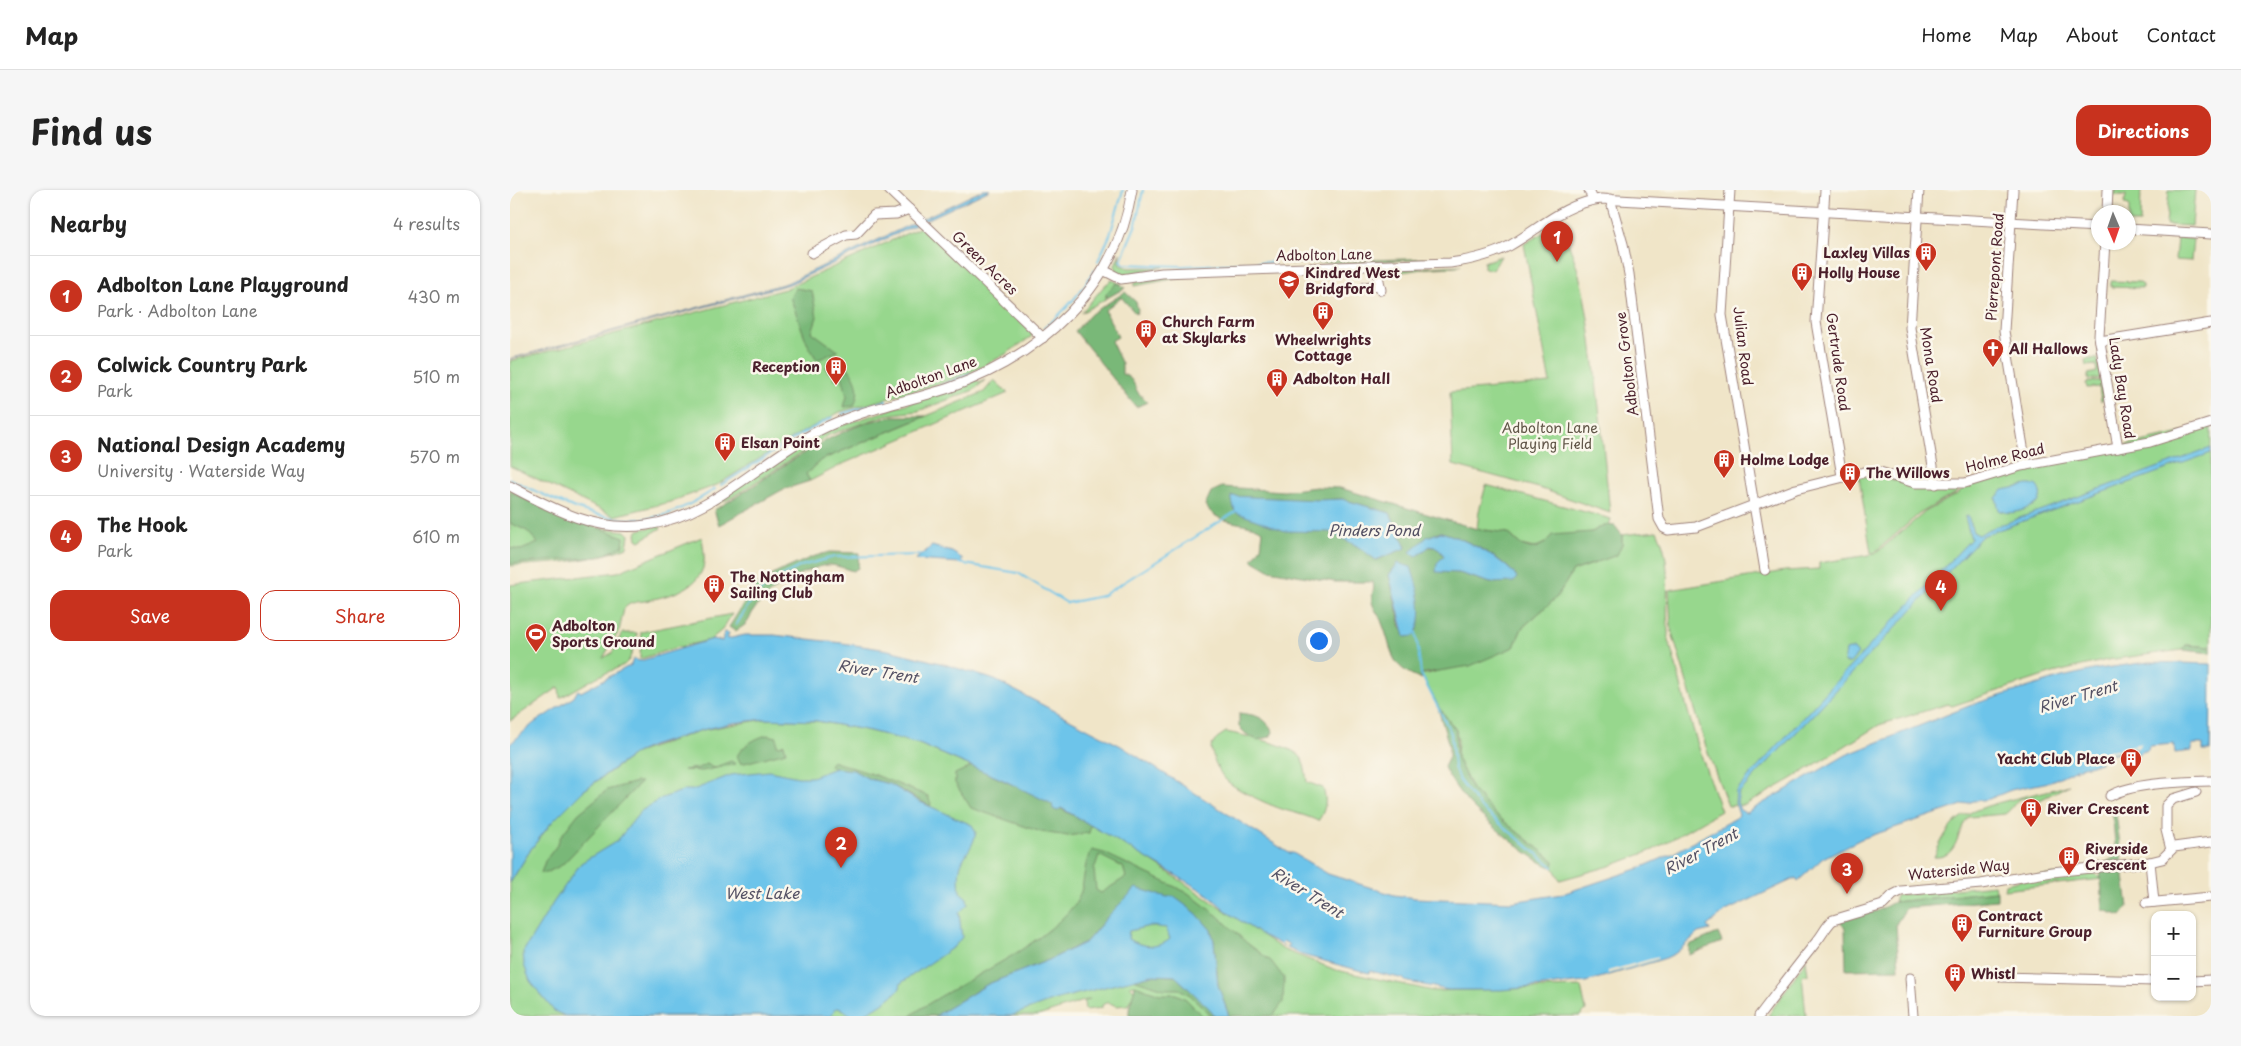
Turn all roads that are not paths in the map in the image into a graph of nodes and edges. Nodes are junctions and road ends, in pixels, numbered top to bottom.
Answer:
1 (889, 190) edge
2 (1132, 190) edge
3 (1589, 190) edge
4 (1730, 190) edge
5 (1825, 190) edge
6 (1919, 190) edge
7 (2014, 190) edge
8 (2108, 190) edge
9 (1635, 194) edge
10 (1610, 199) junction
11 (1593, 200) junction
12 (1729, 205) junction
13 (2107, 205) edge
14 (909, 209) junction
15 (1823, 210) junction
16 (1917, 216) junction
17 (2011, 222) junction
18 (2091, 227) edge
19 (2136, 229) edge
20 (2211, 234) edge
21 (2105, 250) edge
22 (812, 253) dead end
23 (1376, 267) junction
24 (1103, 270) junction
25 (1366, 287) dead end
26 (2211, 323) edge
27 (1043, 338) junction
28 (2100, 341) junction
29 (2211, 422) edge
30 (2118, 448) junction
31 (2026, 465) junction
32 (1842, 476) junction
33 (1936, 484) junction
34 (510, 486) edge
35 (1753, 505) junction
36 (1664, 528) joint
37 (1765, 570) dead end
38 (2211, 781) edge
39 (2196, 792) dead end
40 (2110, 796) dead end
41 (2211, 842) edge
42 (2171, 850) junction
43 (2150, 862) junction
44 (2211, 897) edge
45 (2002, 977) dead end
46 (1910, 978) dead end
47 (2211, 980) edge
48 (2151, 981) edge
49 (2196, 981) edge
50 (1759, 1016) edge
51 (1913, 1016) edge

1 - 14 street, Green Acres
2 - 24 street
3 - 11 street
4 - 12 street, Julian Road
5 - 15 street, Gertrude Road
6 - 16 street, Mona Road
7 - 17 street, Pierrepont Road
8 - 13 street
9 - 10 street, Adbolton Lane
9 - 12 street, Adbolton Lane
10 - 11 street, Adbolton Lane
10 - 36 street, Adbolton Grove
11 - 23 street, Adbolton Lane
12 - 15 street, Adbolton Lane
12 - 35 street, Julian Road
14 - 22 street
14 - 27 street, Green Acres
15 - 16 street, Adbolton Lane
15 - 32 street, Gertrude Road
16 - 17 street, Adbolton Lane
16 - 33 street, Mona Road
17 - 18 street, Adbolton Lane
17 - 31 street, Pierrepont Road
19 - 20 street
21 - 28 street, Lady Bay Road
23 - 24 street, Adbolton Lane
23 - 25 street
24 - 27 street, Adbolton Lane
26 - 28 street
27 - 34 street, Adbolton Lane
28 - 30 street, Lady Bay Road
29 - 30 street, Holme Road
30 - 31 street, Holme Road
31 - 33 street, Holme Road
32 - 33 street, Holme Road
32 - 35 street, Holme Road
35 - 36 street, Holme Road
35 - 37 street, Julian Road
38 - 40 street
39 - 42 street
41 - 42 street, Waterside Way
42 - 43 street, Waterside Way
43 - 44 street
43 - 50 street, Waterside Way
45 - 48 street
46 - 51 street
47 - 49 street

